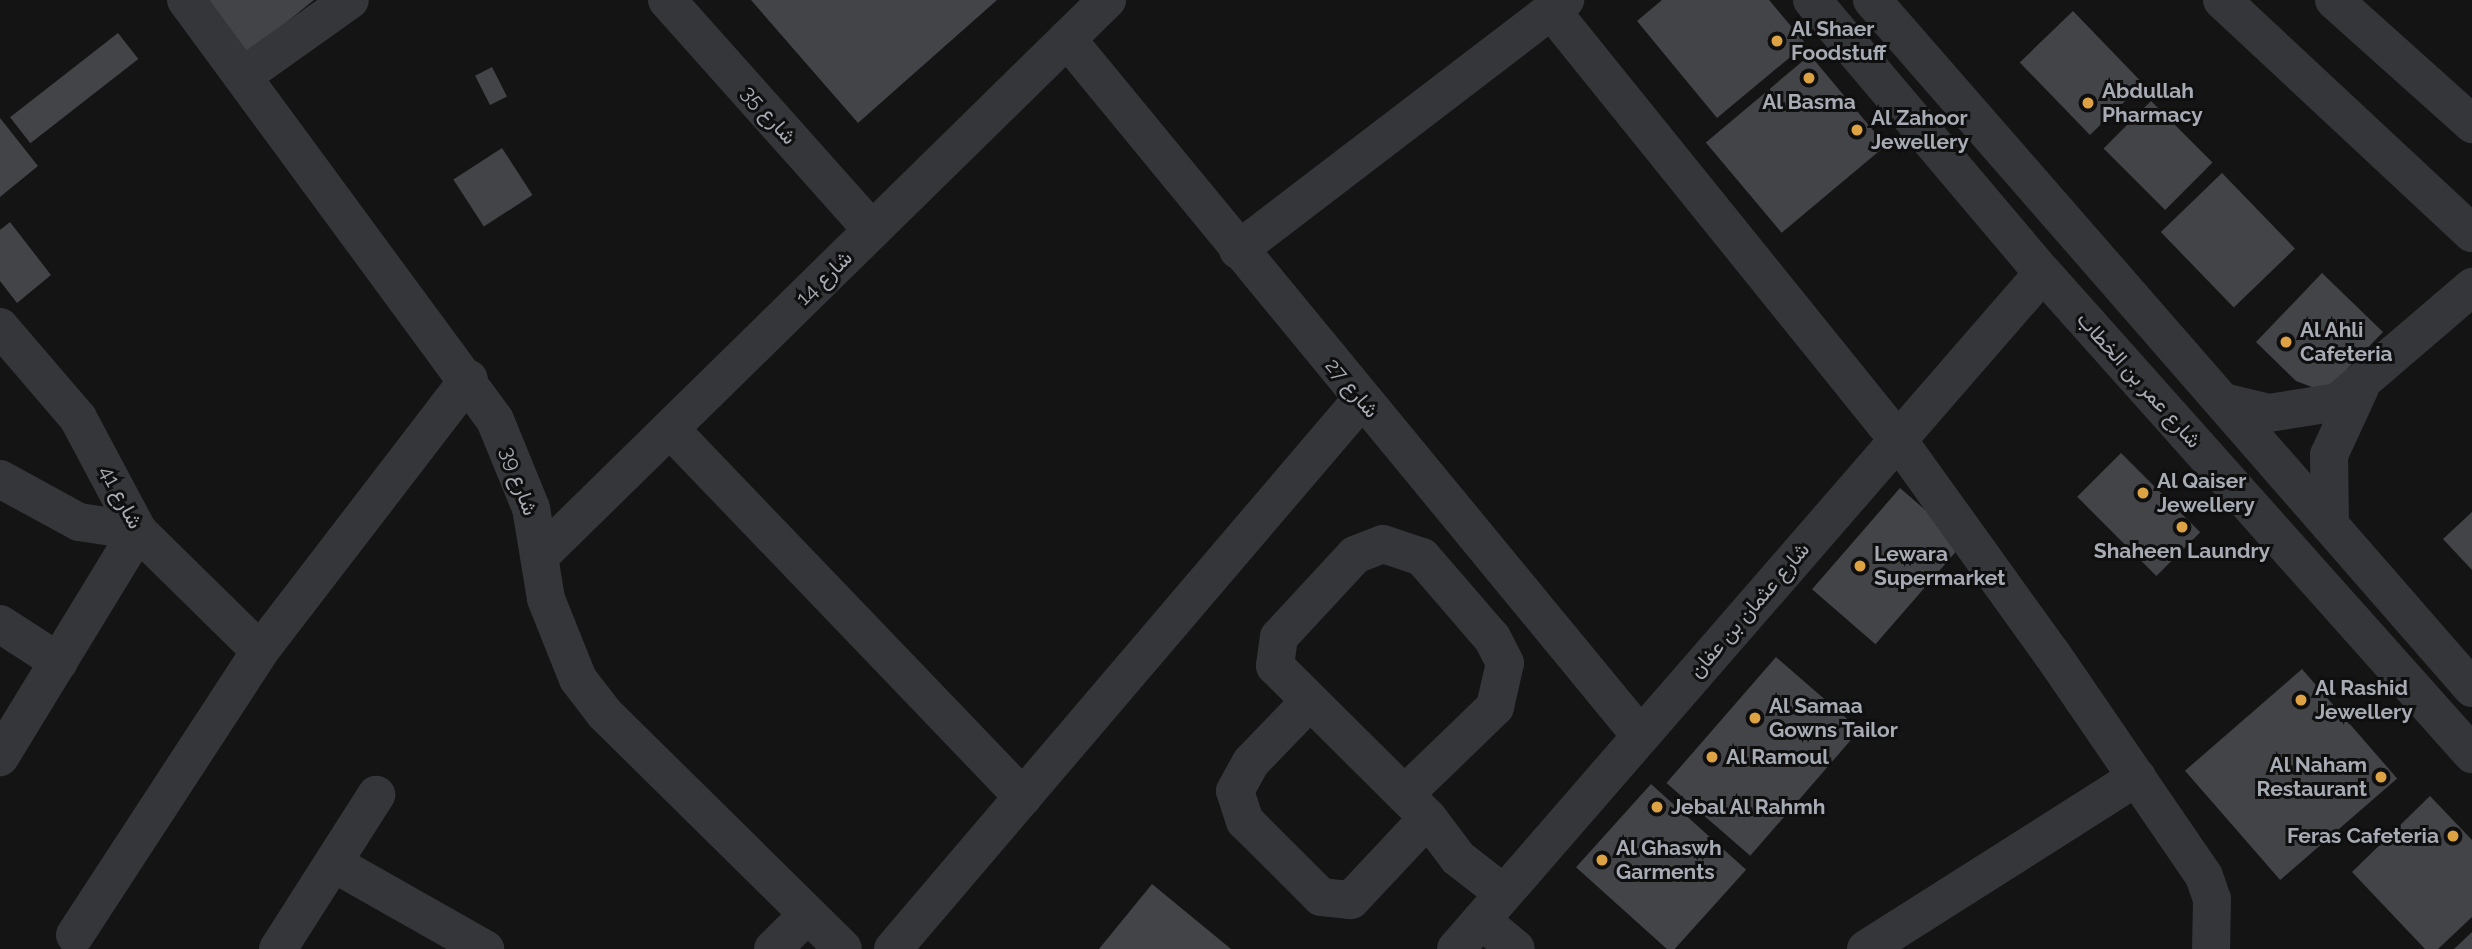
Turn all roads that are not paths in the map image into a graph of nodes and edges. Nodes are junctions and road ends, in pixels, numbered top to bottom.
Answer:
1 (186, 0) edge
2 (350, 0) edge
3 (667, 0) edge
4 (1107, 0) edge
5 (1812, 0) edge
6 (1871, 0) edge
7 (2222, 0) edge
8 (2334, 0) edge
9 (1558, 5) edge
10 (1067, 39) junction
11 (1910, 44) junction
12 (1874, 73) junction
13 (243, 76) junction
14 (2472, 124) edge
15 (872, 230) junction
16 (2472, 233) edge
17 (1238, 250) junction
18 (2043, 272) junction
19 (2472, 287) edge
20 (0, 327) edge
21 (469, 379) junction
22 (2359, 390) junction
23 (1361, 400) junction
24 (2223, 402) junction
25 (670, 429) junction
26 (1898, 440) junction
27 (0, 479) edge
28 (2330, 525) junction
29 (138, 531) junction
30 (541, 555) junction
31 (0, 624) edge
32 (2434, 646) junction
33 (260, 651) junction
34 (59, 662) junction
35 (2402, 676) junction
36 (2472, 688) edge
37 (1309, 702) junction
38 (1640, 735) junction
39 (2472, 754) edge
40 (0, 757) edge
41 (2137, 777) junction
42 (376, 795) dead end
43 (1023, 797) junction
44 (1417, 806) junction
45 (334, 863) junction
46 (1500, 897) junction
47 (808, 914) junction
48 (75, 935) dead end
49 (278, 949) edge
50 (485, 949) edge
51 (773, 949) edge
52 (843, 949) edge
53 (893, 949) edge
54 (1456, 949) edge
55 (1516, 949) edge
56 (1866, 949) edge
57 (2211, 949) edge

1 - 13 street, شارع 39
2 - 13 street
3 - 15 street, شارع 35
4 - 10 street, شارع 14
5 - 12 street, شارع عمر بن الخطاب
6 - 11 street
7 - 16 street
8 - 14 street
9 - 17 street
9 - 26 street
10 - 15 street, شارع 14
10 - 17 street, شارع 27
11 - 12 street
11 - 24 street
12 - 18 street, شارع عمر بن الخطاب
13 - 21 street, شارع 39
15 - 25 street, شارع 14
17 - 23 street, شارع 27
18 - 26 street, شارع عثمان بن عفان
18 - 35 street, شارع عمر بن الخطاب
19 - 22 street
20 - 29 street, شارع 41
21 - 30 street, شارع 39
21 - 33 street
22 - 24 street
22 - 28 street
23 - 38 street, شارع 27
23 - 43 street
24 - 28 street
25 - 30 street, شارع 14
25 - 43 street
26 - 38 street, شارع عثمان بن عفان
26 - 41 street
27 - 29 street
28 - 32 street
29 - 33 street, شارع 41
29 - 34 street
30 - 47 street, شارع 39
31 - 34 street
32 - 35 street
32 - 36 street
33 - 48 street
34 - 40 street
35 - 39 street, شارع عمر بن الخطاب
37 - 44 street
37 - 44 street
37 - 44 street
38 - 46 street, شارع عثمان بن عفان
41 - 56 street
41 - 57 street
42 - 45 street
43 - 53 street
44 - 46 street
45 - 49 street
45 - 50 street
46 - 54 street, شارع عثمان بن عفان
46 - 55 street
47 - 51 street
47 - 52 street, شارع 39

